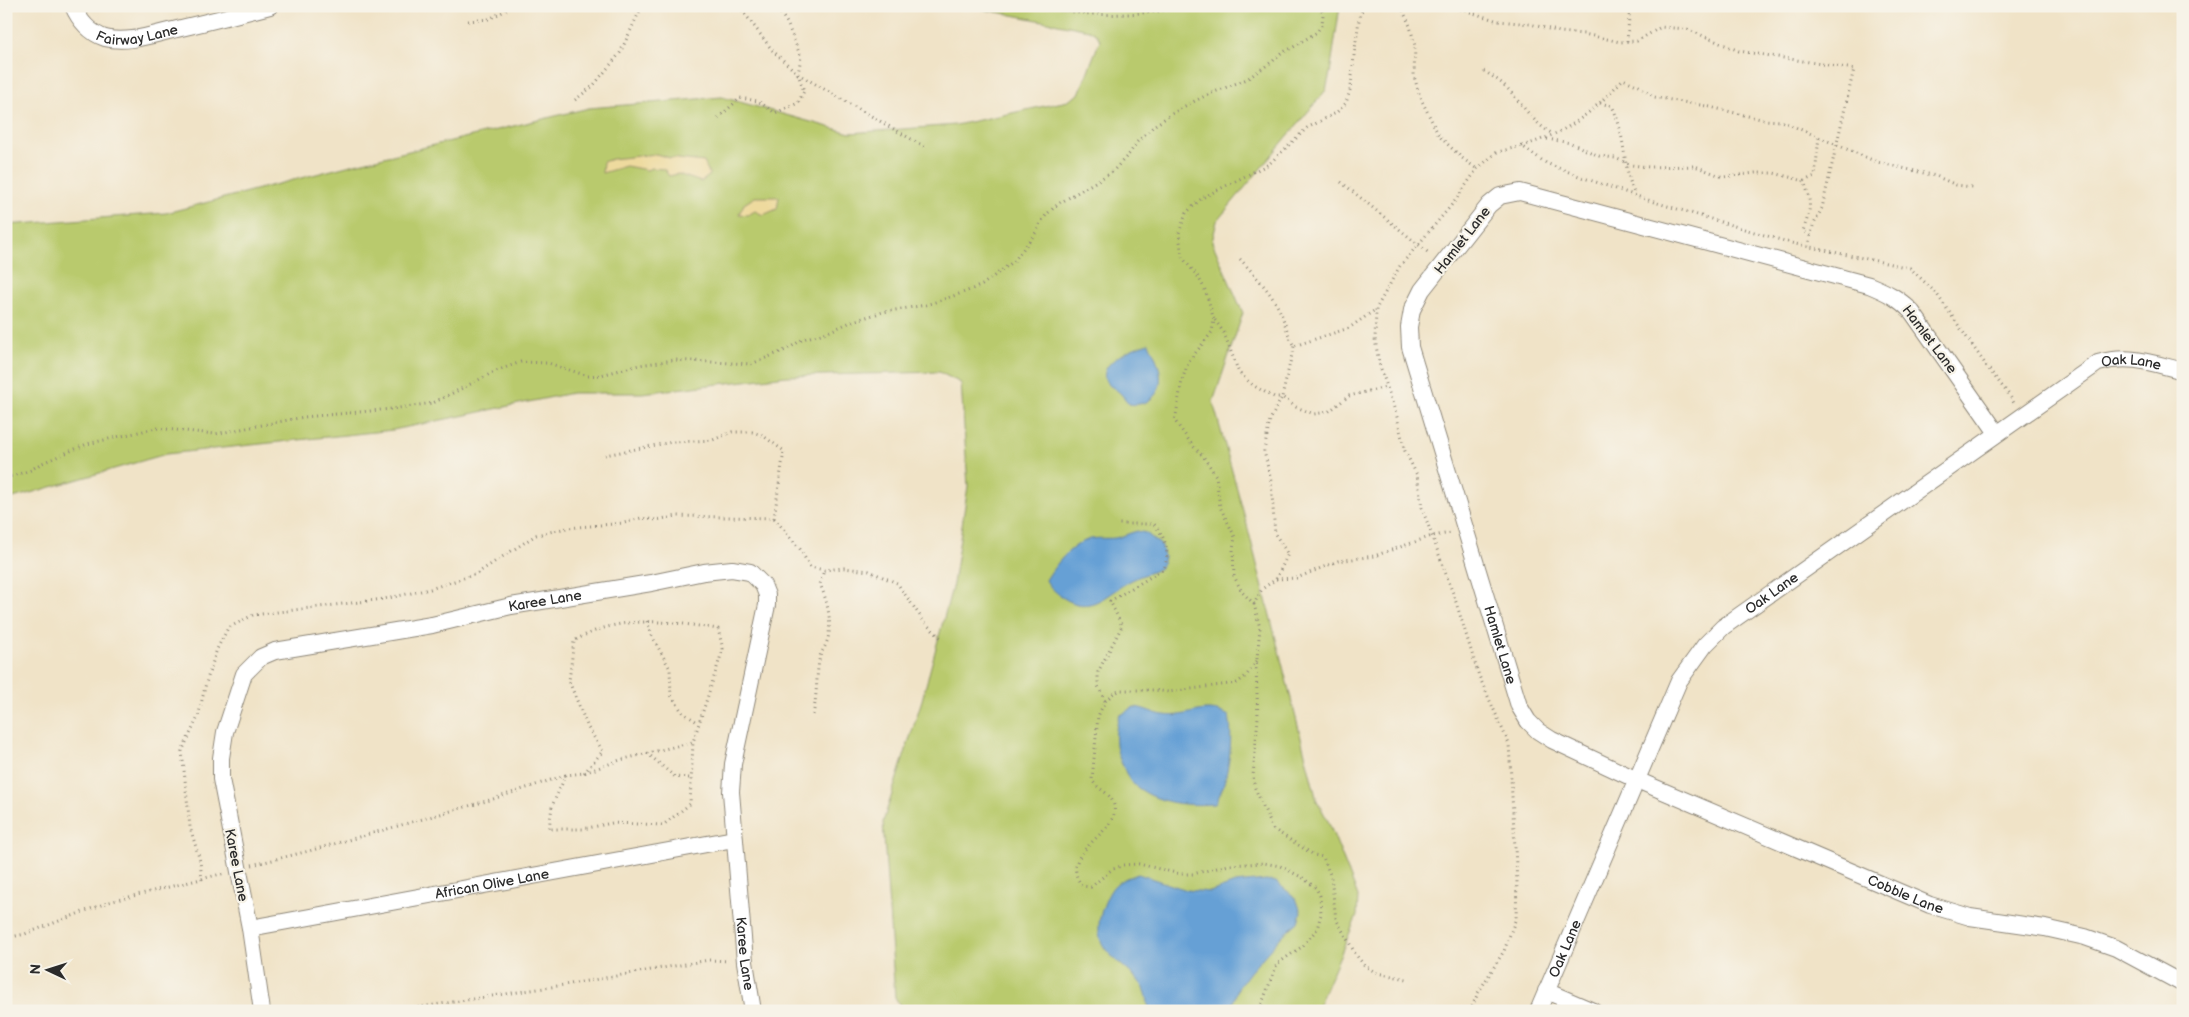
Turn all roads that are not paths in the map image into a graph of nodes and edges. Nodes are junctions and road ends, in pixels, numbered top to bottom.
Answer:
1 (73, 6) edge
2 (270, 6) edge
3 (2183, 371) edge
4 (1997, 433) junction
5 (1637, 780) junction
6 (734, 839) junction
7 (250, 928) junction
8 (2183, 984) edge
9 (1546, 991) junction
10 (262, 1011) edge
11 (753, 1011) edge
12 (1538, 1011) edge
13 (1593, 1011) edge

1 - 2 street, Fairway Lane
3 - 4 street, Oak Lane
4 - 5 street, Oak Lane
4 - 5 street, Hamlet Lane
5 - 8 street, Cobble Lane
5 - 9 street, Oak Lane
6 - 7 street, African Olive Lane
6 - 7 street, Karee Lane
6 - 11 street, Karee Lane
7 - 10 street, Karee Lane
9 - 12 street, Oak Lane
9 - 13 street

